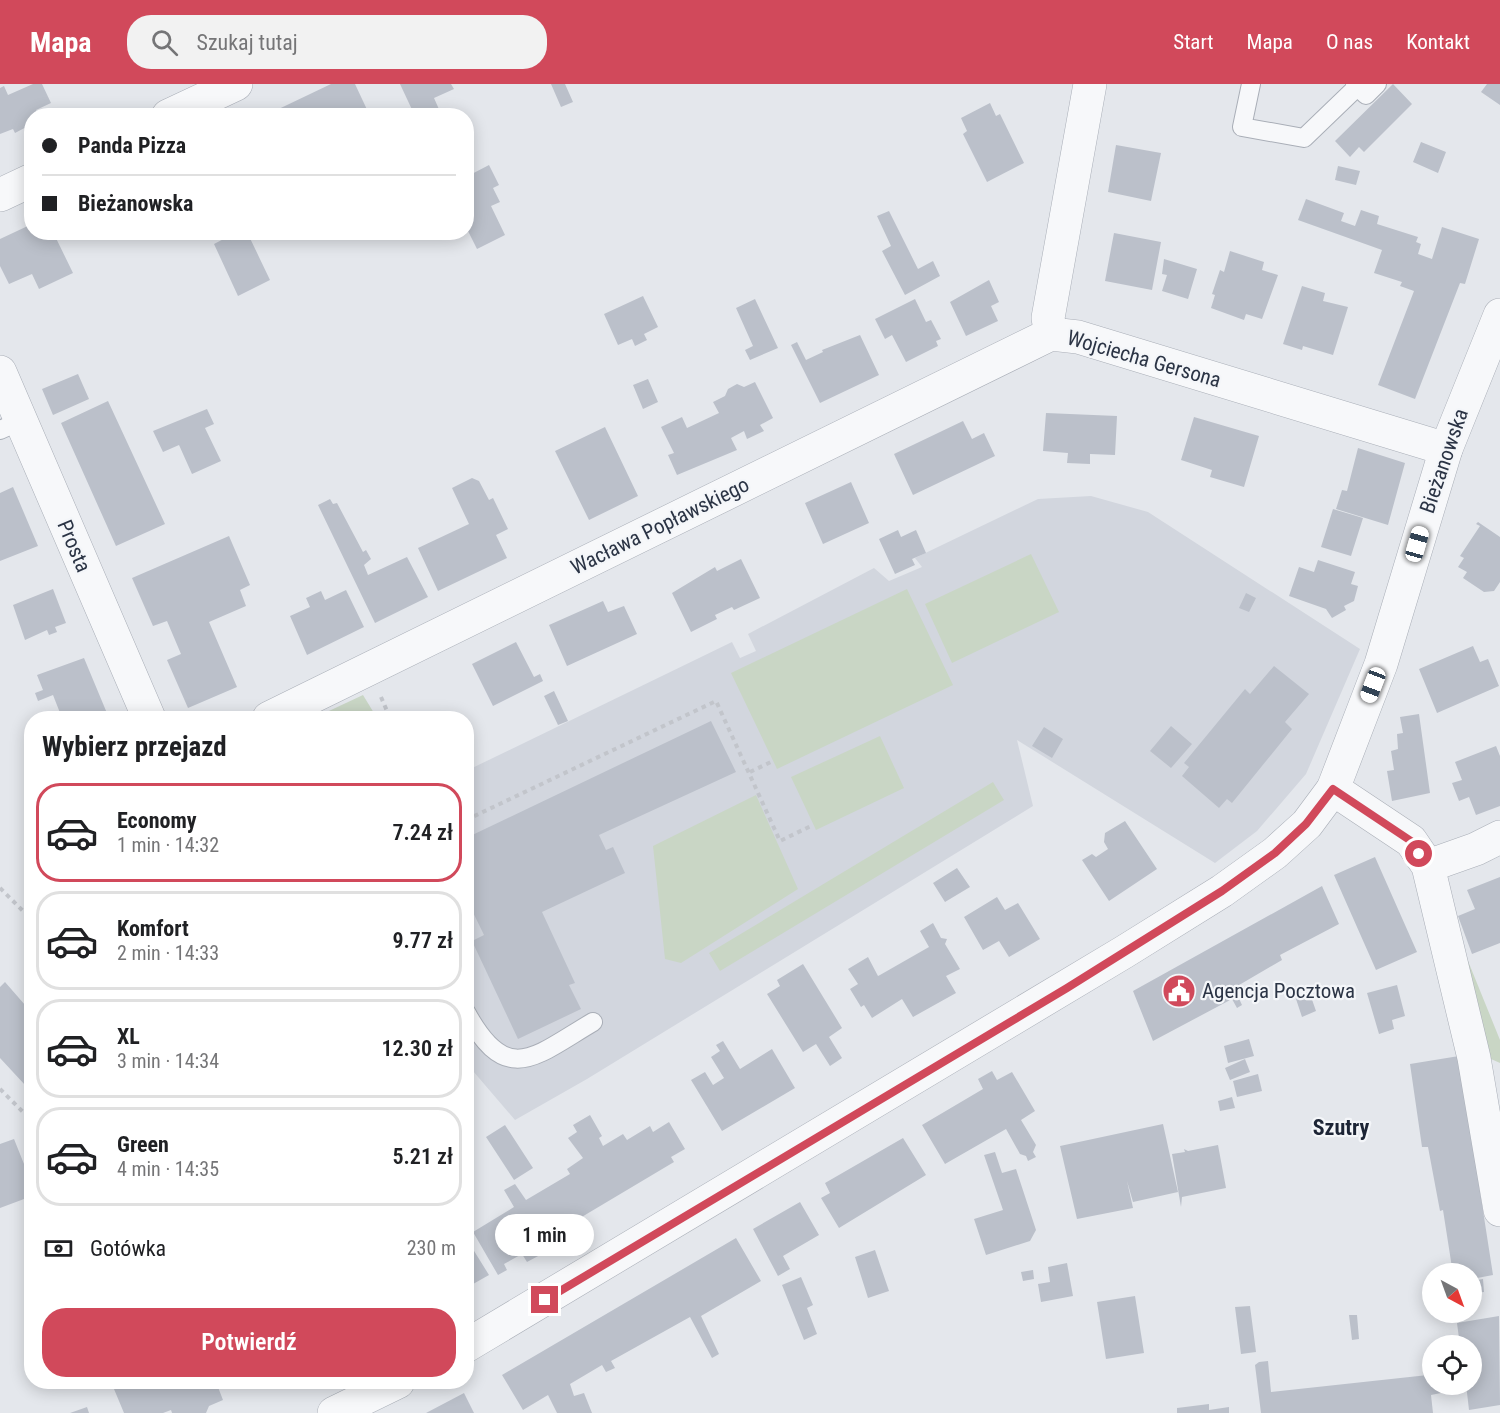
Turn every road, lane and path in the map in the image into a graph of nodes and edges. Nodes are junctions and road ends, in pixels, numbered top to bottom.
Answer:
1 (236, 84) edge
2 (1090, 84) edge
3 (1251, 84) edge
4 (1377, 84) edge
5 (1356, 85) edge
6 (185, 108) edge
7 (24, 184) edge
8 (0, 195) edge
9 (1500, 315) edge
10 (1051, 334) junction
11 (0, 372) edge
12 (10, 426) edge
13 (1446, 449) junction
14 (382, 702) dead end
15 (145, 711) edge
16 (282, 711) edge
17 (386, 711) edge
18 (773, 761) dead end
19 (750, 772) junction
20 (1333, 789) junction
21 (474, 816) edge
22 (813, 825) dead end
23 (1500, 837) edge
24 (1428, 866) junction
25 (0, 888) edge
26 (24, 912) edge
27 (593, 1022) dead end
28 (474, 1024) edge
29 (0, 1089) edge
30 (24, 1113) edge
31 (1500, 1210) edge
32 (474, 1341) edge
33 (384, 1389) edge
34 (334, 1413) edge

1 - 6 street
2 - 10 street, Wojciecha Gersona
3 - 5 lane
4 - 5 lane
7 - 8 street
9 - 13 street, Bieżanowska
10 - 13 street, Wojciecha Gersona
10 - 16 street, Wacława Popławskiego
11 - 12 street, Prosta
12 - 15 street, Prosta
13 - 20 street, Bieżanowska
14 - 17 path
18 - 19 path
19 - 21 path
19 - 22 path
20 - 24 street
20 - 32 street, Bieżanowska
23 - 24 street
24 - 31 street
25 - 26 path
27 - 28 lane
29 - 30 path
33 - 34 street

